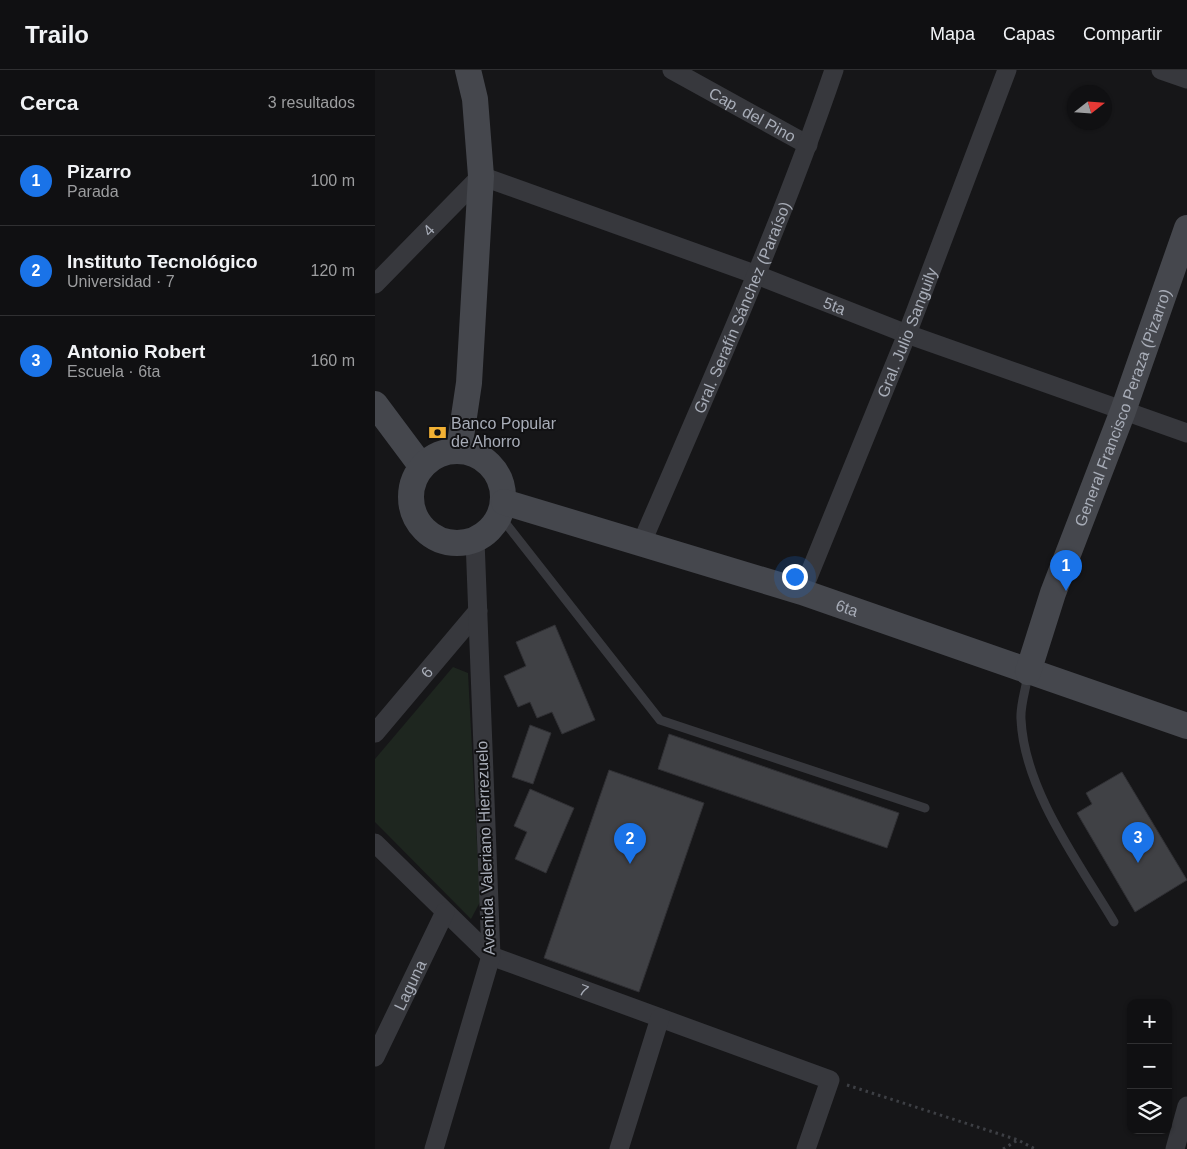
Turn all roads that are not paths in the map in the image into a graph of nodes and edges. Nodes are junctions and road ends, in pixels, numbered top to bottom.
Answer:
1 (468, 70) edge
2 (672, 70) edge
3 (834, 70) edge
4 (1007, 70) edge
5 (1161, 70) edge
6 (1187, 80) edge
7 (808, 145) junction
8 (481, 176) junction
9 (1187, 228) edge
10 (757, 275) junction
11 (375, 284) edge
12 (907, 334) junction
13 (375, 404) edge
14 (1123, 411) junction
15 (1187, 433) edge
16 (459, 450) junction
17 (422, 467) junction
18 (502, 509) junction
19 (475, 540) junction
20 (642, 542) junction
21 (802, 592) junction
22 (478, 611) junction
23 (1029, 672) junction
24 (1187, 726) edge
25 (375, 733) edge
26 (925, 808) dead end
27 (375, 843) edge
28 (445, 912) junction
29 (1114, 922) dead end
30 (491, 956) junction
31 (660, 1018) junction
32 (375, 1057) edge
33 (1187, 1106) edge
34 (1177, 1145) edge
35 (434, 1149) edge
36 (619, 1149) edge
37 (807, 1149) edge

1 - 8 street
2 - 7 street, Cap. del Pino
3 - 7 street, Gral. Serafín Sánchez (Paraíso)
4 - 12 street, Gral. Julio Sanguily
5 - 6 street
7 - 10 street, Gral. Serafín Sánchez (Paraíso)
8 - 10 street, 5ta
8 - 11 street, 4
8 - 16 street
9 - 14 street, General Francisco Peraza (Pizarro)
10 - 12 street, 5ta
10 - 20 street, Gral. Serafín Sánchez (Paraíso)
12 - 14 street, 5ta
12 - 21 street, Gral. Julio Sanguily
13 - 17 street
14 - 15 street, 5ta
14 - 23 street, General Francisco Peraza (Pizarro)
16 - 17 street
16 - 18 street
17 - 19 street
18 - 19 street
18 - 20 street, 6ta
18 - 26 lane
19 - 22 street, Avenida Valeriano Hierrezuelo
20 - 21 street, 6ta
21 - 23 street, 6ta
22 - 25 street, 6
22 - 30 street, Avenida Valeriano Hierrezuelo
23 - 24 street, 6ta
23 - 29 lane
27 - 28 street, 7
28 - 30 street, 7
28 - 32 street, Laguna
30 - 31 street, 7
30 - 35 street, Avenida Valeriano Hierrezuelo
31 - 36 street
31 - 37 street, 7
33 - 34 street

